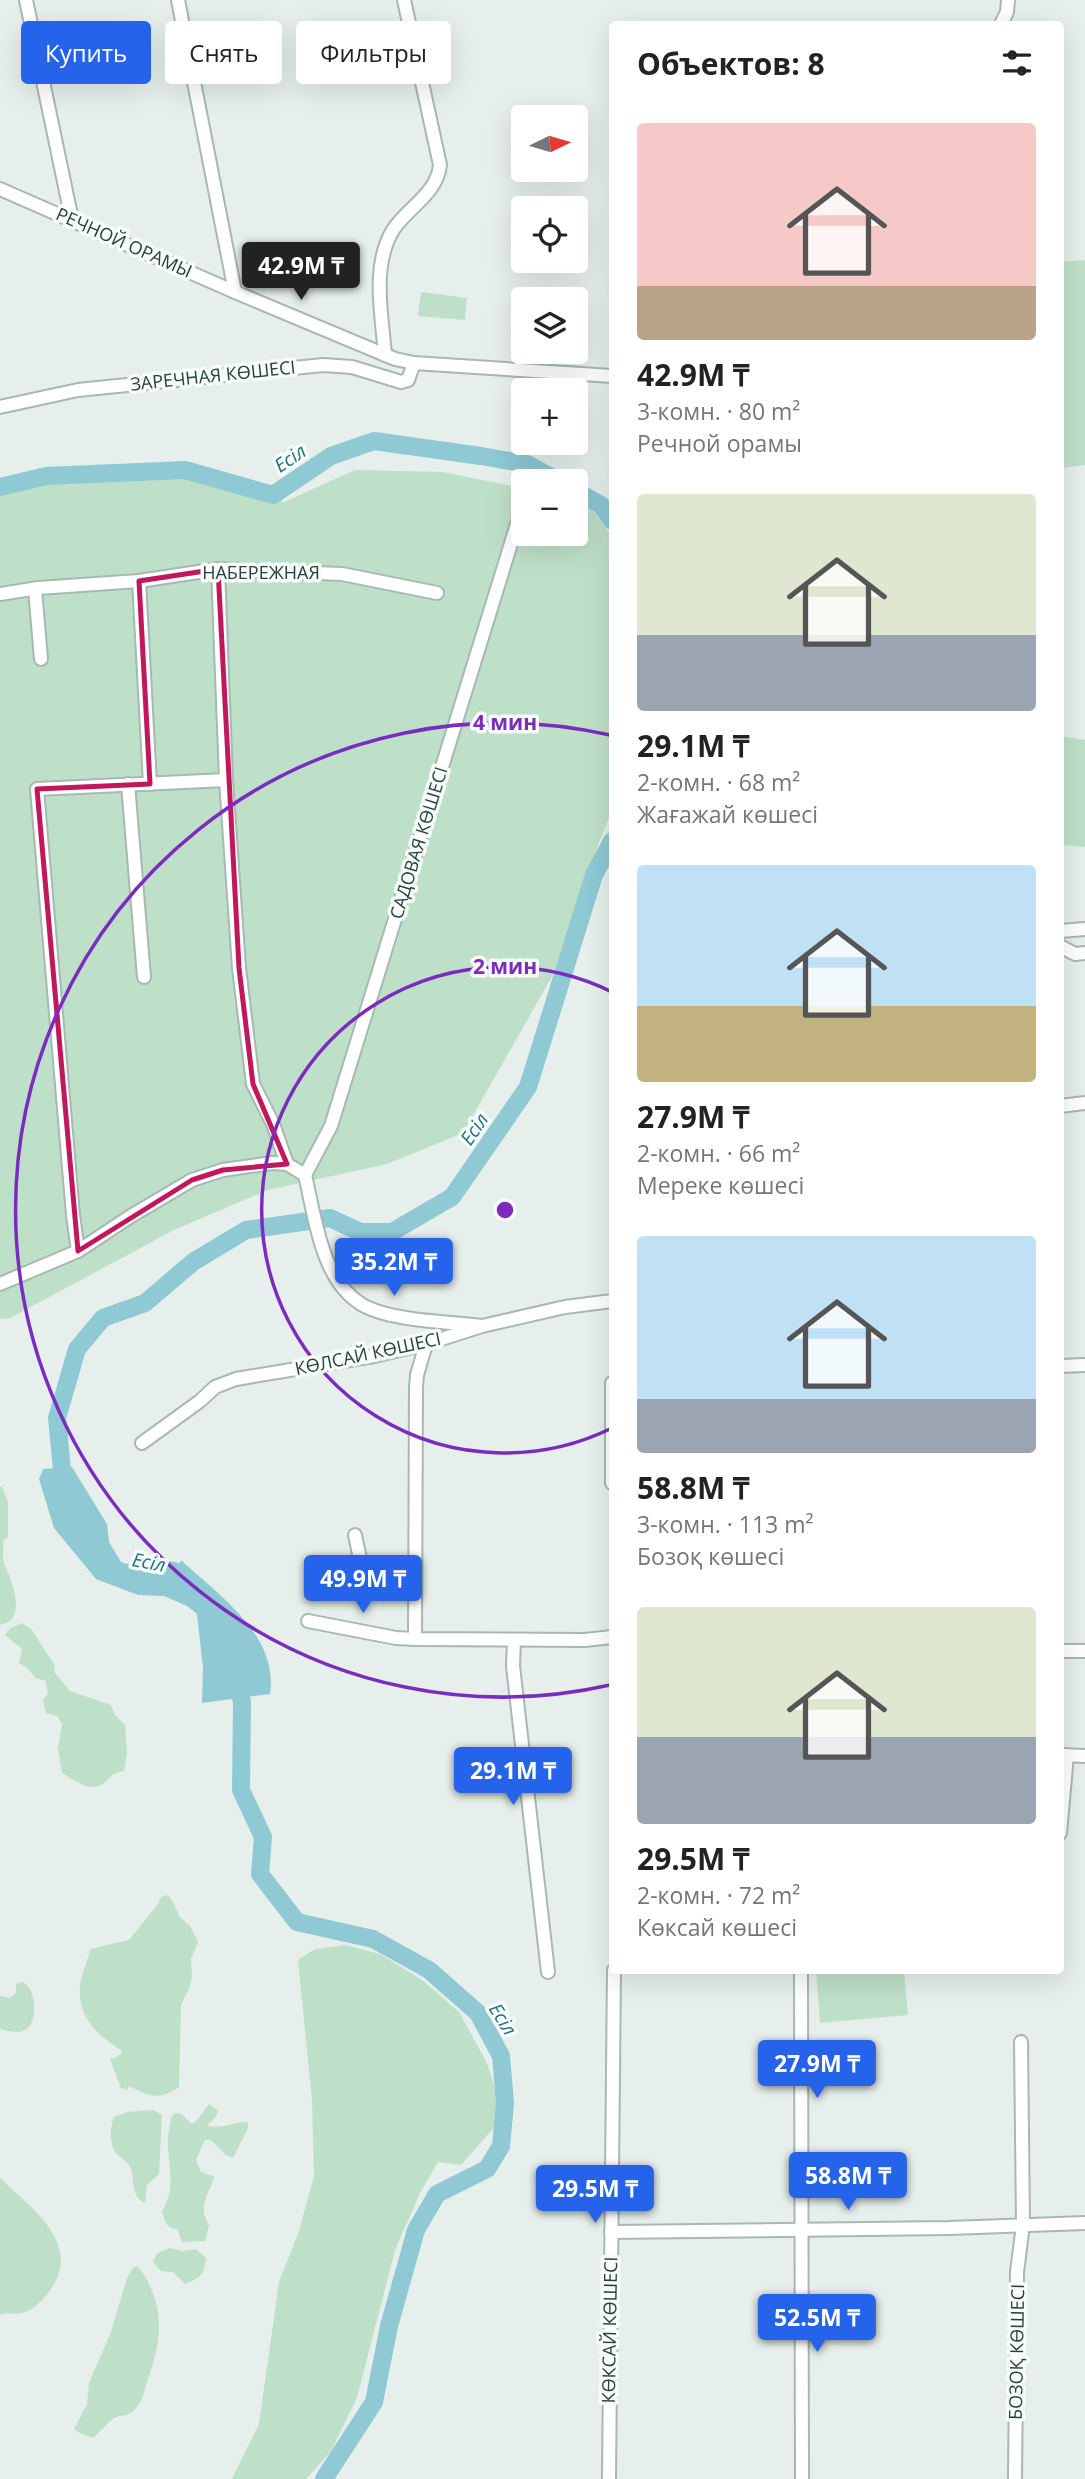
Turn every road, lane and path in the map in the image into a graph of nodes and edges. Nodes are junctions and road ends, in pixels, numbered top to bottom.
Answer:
1 (26, 0) edge
2 (178, 0) edge
3 (404, 0) edge
4 (1008, 0) edge
5 (1002, 21) edge
6 (0, 189) edge
7 (72, 220) junction
8 (235, 292) junction
9 (386, 355) junction
10 (414, 363) junction
11 (609, 376) edge
12 (0, 408) edge
13 (511, 544) edge
14 (218, 569) junction
15 (139, 581) junction
16 (35, 589) junction
17 (437, 593) dead end
18 (0, 594) edge
19 (41, 659) dead end
20 (226, 780) junction
21 (150, 783) junction
22 (128, 784) junction
23 (1085, 929) edge
24 (1064, 931) edge
25 (1064, 948) edge
26 (1085, 953) edge
27 (144, 977) dead end
28 (1085, 1104) edge
29 (1064, 1106) edge
30 (287, 1164) junction
31 (305, 1175) junction
32 (78, 1251) junction
33 (0, 1284) edge
34 (609, 1301) edge
35 (482, 1326) junction
36 (426, 1344) junction
37 (1085, 1365) edge
38 (1064, 1366) edge
39 (142, 1443) dead end
40 (355, 1535) dead end
41 (415, 1583) junction
42 (308, 1621) dead end
43 (609, 1637) edge
44 (415, 1639) junction
45 (514, 1640) junction
46 (1064, 1651) edge
47 (1085, 1651) edge
48 (1064, 1755) edge
49 (1085, 1756) edge
50 (548, 1972) dead end
51 (614, 1974) edge
52 (801, 1974) edge
53 (1021, 2042) dead end
54 (1085, 2223) edge
55 (1023, 2225) junction
56 (800, 2229) junction
57 (611, 2232) junction
58 (609, 2479) edge
59 (802, 2479) edge
60 (1015, 2479) edge

1 - 7 street
2 - 8 street
3 - 9 street
4 - 5 street
6 - 7 street, РЕЧНОЙ ОРАМЫ
7 - 8 street, РЕЧНОЙ ОРАМЫ
8 - 9 street, РЕЧНОЙ ОРАМЫ
9 - 10 street, РЕЧНОЙ ОРАМЫ
10 - 11 street, РЕЧНОЙ ОРАМЫ
10 - 12 street, ЗАРЕЧНАЯ КӨШЕСІ
13 - 31 street, САДОВАЯ КӨШЕСІ
14 - 15 street, НАБЕРЕЖНАЯ
14 - 17 street, НАБЕРЕЖНАЯ
14 - 20 street
15 - 16 street, НАБЕРЕЖНАЯ
15 - 21 street
16 - 18 street, НАБЕРЕЖНАЯ
16 - 19 street
20 - 21 street
20 - 30 street
21 - 22 street
22 - 27 street
22 - 32 street
23 - 24 street
25 - 26 street
28 - 29 street
30 - 31 street
30 - 32 street
31 - 35 street
32 - 33 street
34 - 35 street, КӨЛСАЙ КӨШЕСІ
35 - 36 street, КӨЛСАЙ КӨШЕСІ
36 - 39 street, КӨЛСАЙ КӨШЕСІ
36 - 41 street
37 - 38 street
40 - 41 street
41 - 44 street
42 - 44 street
43 - 45 street
44 - 45 street
45 - 50 street
46 - 47 street
48 - 49 street
51 - 57 street, КӨКСАЙ КӨШЕСІ
52 - 56 street
53 - 55 street, БОЗОҚ КӨШЕСІ
54 - 55 street
55 - 56 street
55 - 60 street, БОЗОҚ КӨШЕСІ
56 - 57 street
56 - 59 street
57 - 58 street, КӨКСАЙ КӨШЕСІ

